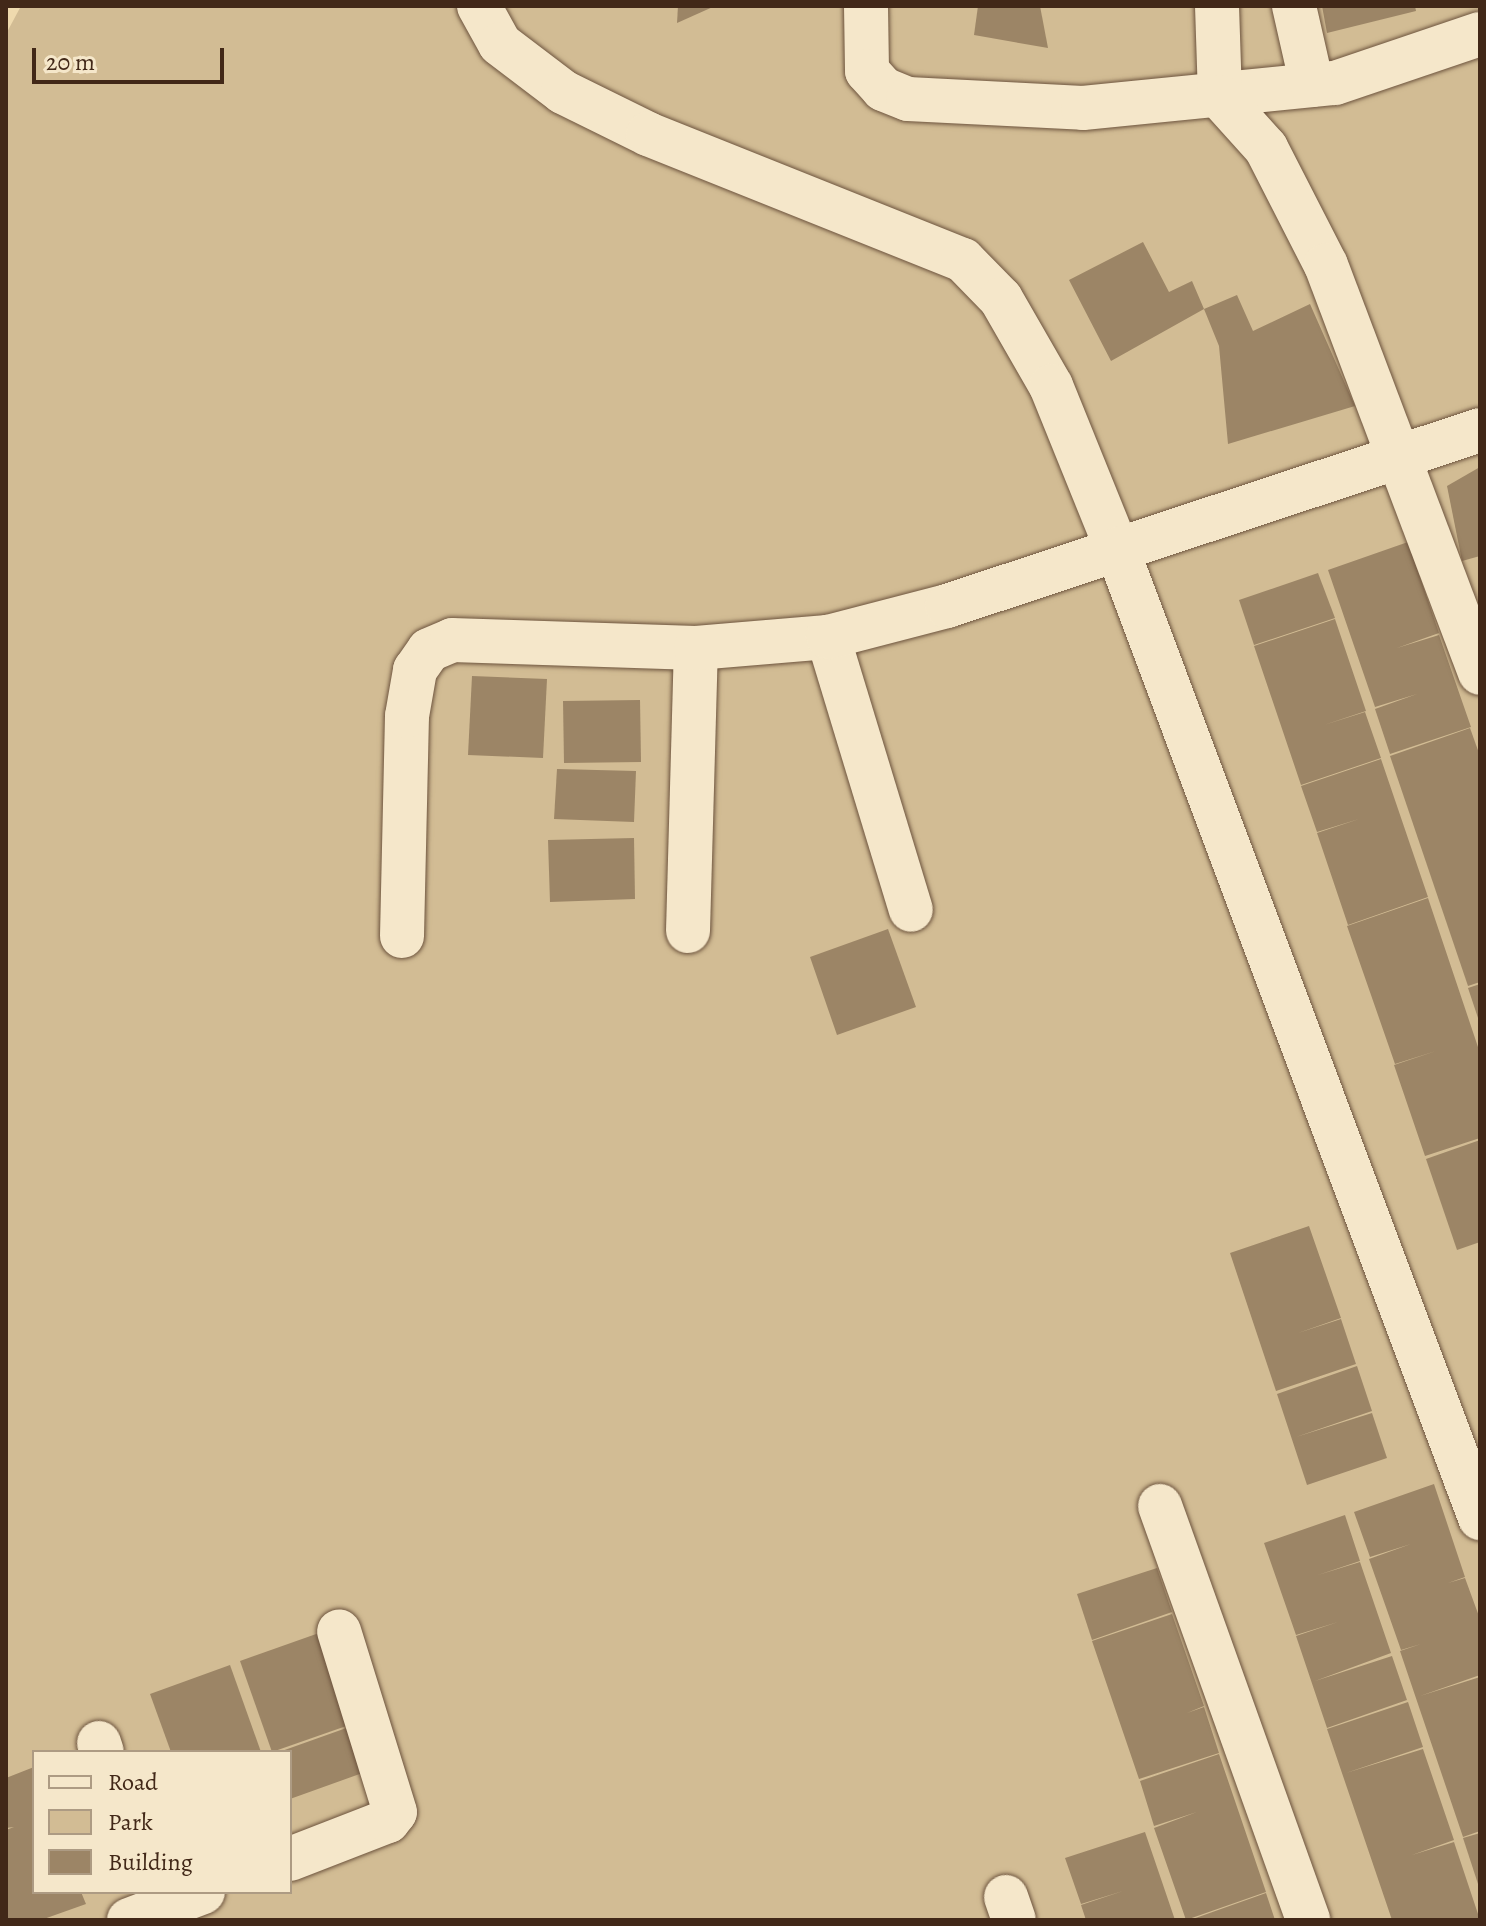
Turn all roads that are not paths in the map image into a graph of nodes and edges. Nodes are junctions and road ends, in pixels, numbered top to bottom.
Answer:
1 (479, 6) edge
2 (866, 6) edge
3 (1217, 6) edge
4 (1294, 6) edge
5 (1480, 34) edge
6 (1312, 85) junction
7 (1220, 97) junction
8 (1480, 430) edge
9 (1400, 459) junction
10 (1117, 549) junction
11 (828, 637) junction
12 (696, 648) junction
13 (1480, 673) edge
14 (911, 910) dead end
15 (688, 931) dead end
16 (402, 936) dead end
17 (1160, 1506) dead end
18 (1480, 1518) edge
19 (339, 1631) dead end
20 (292, 1858) edge
21 (195, 1894) edge
22 (141, 1908) edge
23 (1308, 1920) edge

1 - 10 street
2 - 7 street
3 - 7 street
4 - 6 street
5 - 6 street
6 - 7 street
7 - 9 street
8 - 9 street
9 - 10 street
9 - 13 street
10 - 11 street
10 - 18 street
11 - 12 street
11 - 14 street
12 - 15 street
12 - 16 street
17 - 23 street
19 - 20 street
21 - 22 street

